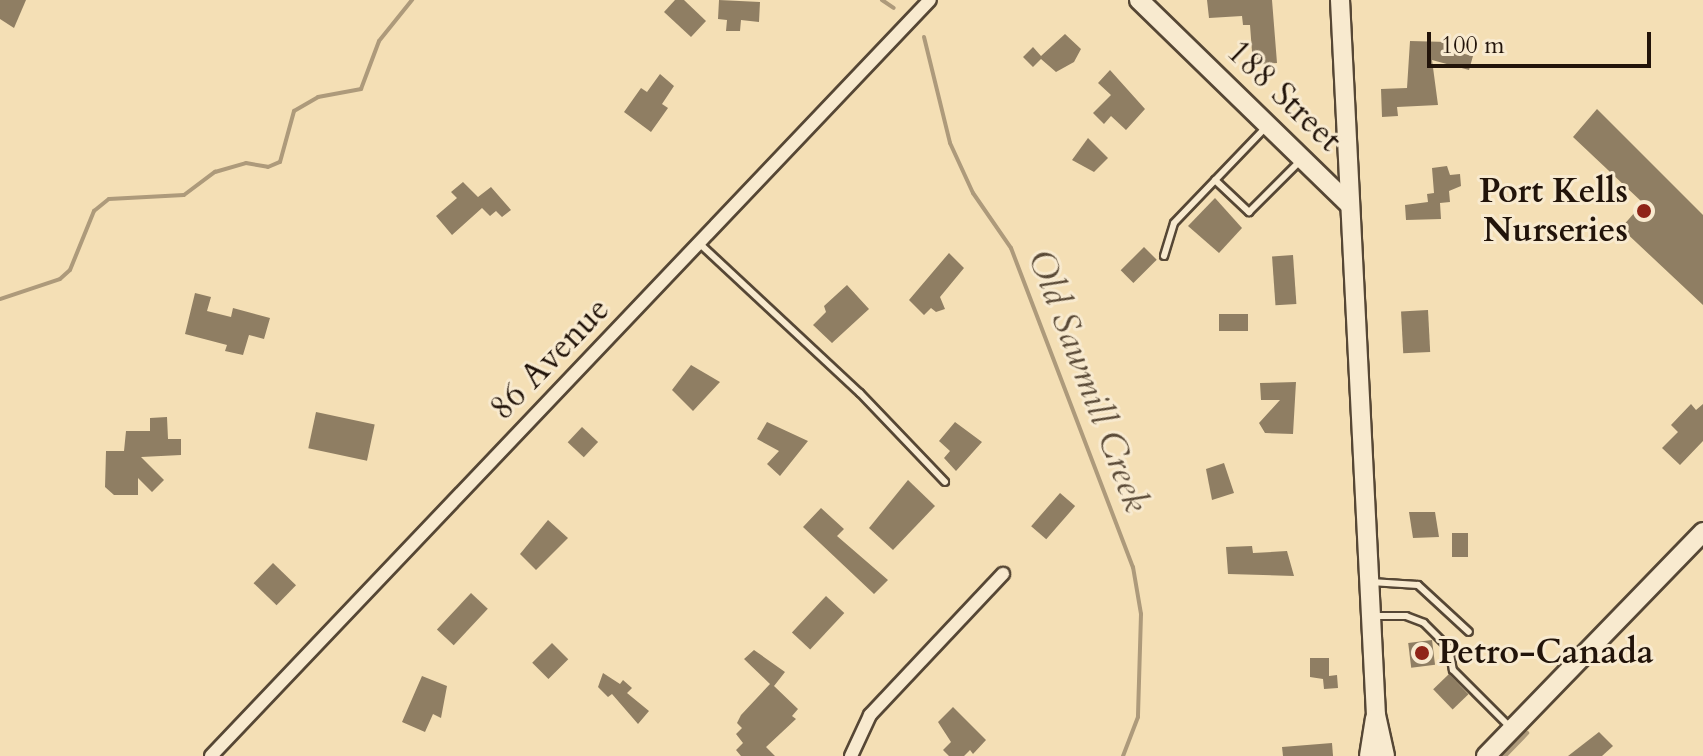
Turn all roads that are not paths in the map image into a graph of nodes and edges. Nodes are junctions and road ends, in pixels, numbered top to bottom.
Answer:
1 (930, 0) edge
2 (1139, 0) edge
3 (1340, 0) edge
4 (1268, 125) junction
5 (1303, 158) junction
6 (1215, 180) junction
7 (1350, 205) junction
8 (699, 243) junction
9 (1164, 256) dead end
10 (945, 482) dead end
11 (1703, 532) edge
12 (1003, 574) dead end
13 (1370, 583) junction
14 (1371, 617) junction
15 (1469, 632) dead end
16 (1512, 729) junction
17 (1382, 755) edge
18 (211, 756) edge
19 (851, 756) edge
20 (1486, 756) edge

1 - 8 street, 86 Avenue
2 - 4 main road, 188 Street
3 - 7 main road
4 - 5 main road, 188 Street
4 - 6 lane
5 - 6 lane
5 - 7 main road, 188 Street
6 - 9 lane
7 - 13 main road
8 - 10 lane
8 - 18 street, 86 Avenue
11 - 16 main road
12 - 19 street
13 - 14 main road
13 - 15 lane
14 - 16 lane
14 - 17 main road
16 - 20 main road

